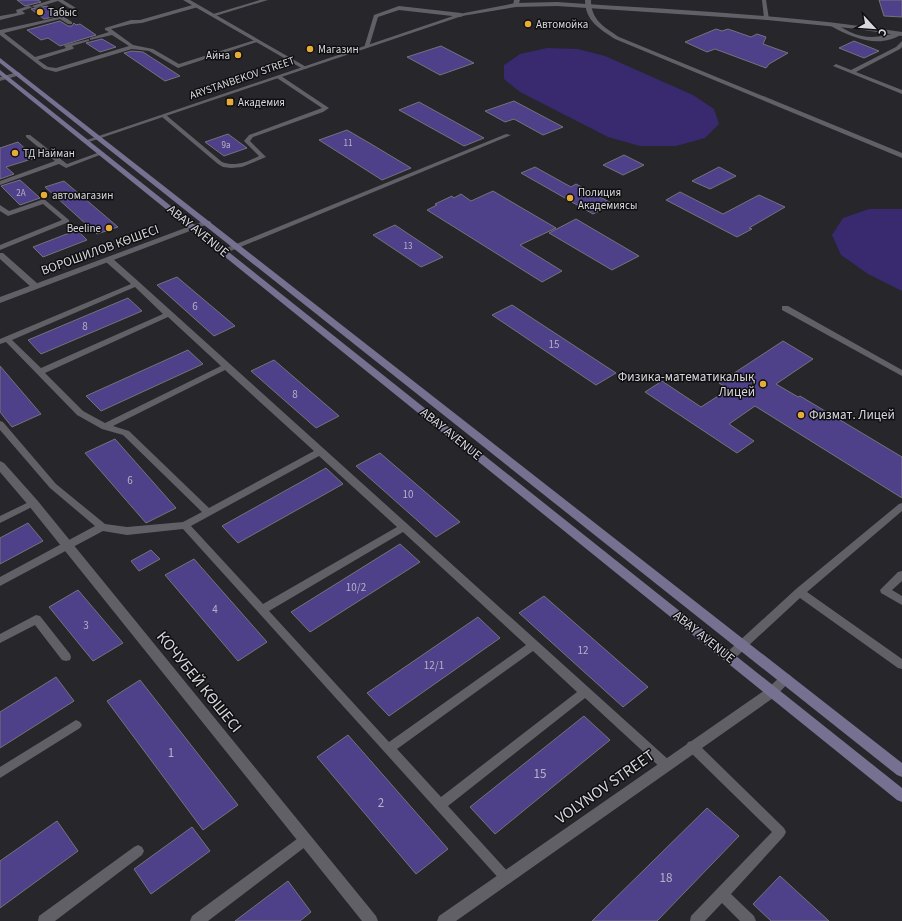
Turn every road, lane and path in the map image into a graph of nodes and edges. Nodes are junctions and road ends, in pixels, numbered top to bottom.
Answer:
1 (57, 0) edge
2 (60, 0) edge
3 (186, 0) edge
4 (265, 0) edge
5 (764, 0) edge
6 (516, 2) edge
7 (588, 3) edge
8 (196, 6) junction
9 (73, 8) dead end
10 (212, 15) junction
11 (461, 15) junction
12 (0, 18) edge
13 (29, 18) junction
14 (767, 18) junction
15 (70, 23) dead end
16 (833, 25) junction
17 (0, 32) edge
18 (112, 33) junction
19 (900, 34) edge
20 (257, 41) junction
21 (902, 43) edge
22 (131, 45) dead end
23 (366, 46) junction
24 (34, 59) junction
25 (0, 60) edge
26 (836, 66) dead end
27 (304, 68) junction
28 (0, 72) edge
29 (851, 72) junction
30 (18, 74) junction
31 (279, 77) junction
32 (3, 78) edge
33 (902, 92) edge
34 (164, 116) junction
35 (508, 135) dead end
36 (28, 136) dead end
37 (99, 137) junction
38 (87, 141) junction
39 (102, 153) junction
40 (902, 156) edge
41 (60, 161) junction
42 (0, 183) edge
43 (0, 207) edge
44 (207, 223) junction
45 (195, 228) junction
46 (236, 246) junction
47 (0, 248) edge
48 (224, 251) junction
49 (0, 255) edge
50 (109, 260) junction
51 (136, 284) junction
52 (35, 286) junction
53 (0, 300) edge
54 (785, 308) dead end
55 (169, 314) junction
56 (3, 341) edge
57 (227, 366) junction
58 (40, 372) junction
59 (902, 373) edge
60 (0, 424) edge
61 (105, 427) junction
62 (320, 451) junction
63 (0, 465) edge
64 (33, 503) junction
65 (902, 506) edge
66 (209, 513) junction
67 (0, 520) edge
68 (185, 525) junction
69 (102, 527) junction
70 (404, 527) junction
71 (68, 546) junction
72 (902, 575) edge
73 (0, 582) edge
74 (800, 592) junction
75 (902, 601) edge
76 (262, 610) junction
77 (0, 639) edge
78 (534, 645) junction
79 (743, 646) junction
80 (66, 657) dead end
81 (729, 657) junction
82 (902, 665) edge
83 (786, 679) junction
84 (585, 692) junction
85 (772, 692) junction
86 (76, 725) dead end
87 (692, 746) junction
88 (388, 748) junction
89 (666, 765) junction
90 (902, 771) edge
91 (0, 773) edge
92 (902, 796) edge
93 (440, 805) junction
94 (305, 840) junction
95 (138, 851) dead end
96 (506, 878) junction
97 (722, 894) junction
98 (44, 921) edge
99 (197, 921) edge
100 (371, 921) edge
101 (444, 921) edge
102 (696, 921) edge
103 (749, 921) edge

1 - 13 lane
2 - 9 lane
3 - 8 street
4 - 10 lane
5 - 14 lane
6 - 7 street, ARYSTANBEKOV STREET
6 - 11 street, ARYSTANBEKOV STREET
7 - 14 street, ARYSTANBEKOV STREET
7 - 40 street
8 - 10 street
8 - 18 lane
10 - 20 street
11 - 23 street, ARYSTANBEKOV STREET
11 - 23 lane
12 - 13 lane
13 - 15 lane
13 - 17 lane
14 - 16 street, ARYSTANBEKOV STREET
16 - 19 street, ARYSTANBEKOV STREET
16 - 19 lane
17 - 24 lane
18 - 22 lane
18 - 24 lane
20 - 24 lane
20 - 27 street
21 - 29 lane
23 - 27 street, ARYSTANBEKOV STREET
25 - 30 main road, ABAY AVENUE
26 - 29 lane
27 - 31 street, ARYSTANBEKOV STREET
28 - 32 main road, ABAY AVENUE
29 - 33 lane
30 - 32 lane
30 - 37 main road, ABAY AVENUE
31 - 34 street, ARYSTANBEKOV STREET
31 - 34 lane
32 - 38 main road, ABAY AVENUE
34 - 37 street, ARYSTANBEKOV STREET
35 - 46 lane
36 - 41 lane
37 - 38 street, ARYSTANBEKOV STREET
37 - 44 main road, ABAY AVENUE
38 - 39 main road, ABAY AVENUE
39 - 41 lane
39 - 45 main road, ABAY AVENUE
41 - 42 lane
43 - 47 lane
44 - 45 street, ВОРОШИЛОВ КӨШЕСІ
44 - 46 main road, ABAY AVENUE
45 - 48 main road, ABAY AVENUE
45 - 50 street, ВОРОШИЛОВ КӨШЕСІ
46 - 48 lane
46 - 79 main road, ABAY AVENUE
48 - 81 main road, ABAY AVENUE
49 - 52 lane
50 - 51 lane
50 - 52 street, ВОРОШИЛОВ КӨШЕСІ
51 - 55 lane
51 - 56 lane
52 - 53 street, ВОРОШИЛОВ КӨШЕСІ
54 - 59 lane
55 - 57 lane
55 - 58 lane
56 - 58 lane
57 - 61 lane
57 - 62 lane
58 - 61 lane
60 - 69 lane
61 - 66 lane
62 - 66 lane
62 - 70 lane
63 - 64 street, КОЧУБЕЙ КӨШЕСІ
64 - 67 lane
64 - 71 street, КОЧУБЕЙ КӨШЕСІ
65 - 74 lane
66 - 68 lane
68 - 69 lane
68 - 76 lane
69 - 71 lane
70 - 76 lane
70 - 78 lane
71 - 73 lane
71 - 94 street, КОЧУБЕЙ КӨШЕСІ
72 - 75 lane
74 - 79 lane
74 - 82 lane
76 - 88 lane
77 - 80 lane
78 - 84 lane
78 - 88 lane
79 - 81 lane
79 - 83 main road, ABAY AVENUE
81 - 85 main road, ABAY AVENUE
83 - 85 street, VOLYNOV STREET
83 - 90 main road, ABAY AVENUE
84 - 89 lane
84 - 93 lane
85 - 87 street, VOLYNOV STREET
85 - 92 main road, ABAY AVENUE
86 - 91 lane
87 - 89 street, VOLYNOV STREET
87 - 97 lane
88 - 93 lane
89 - 96 street, VOLYNOV STREET
93 - 96 lane
94 - 99 lane
94 - 100 street, КОЧУБЕЙ КӨШЕСІ
95 - 98 lane
96 - 101 street, VOLYNOV STREET
97 - 102 lane
97 - 103 lane

